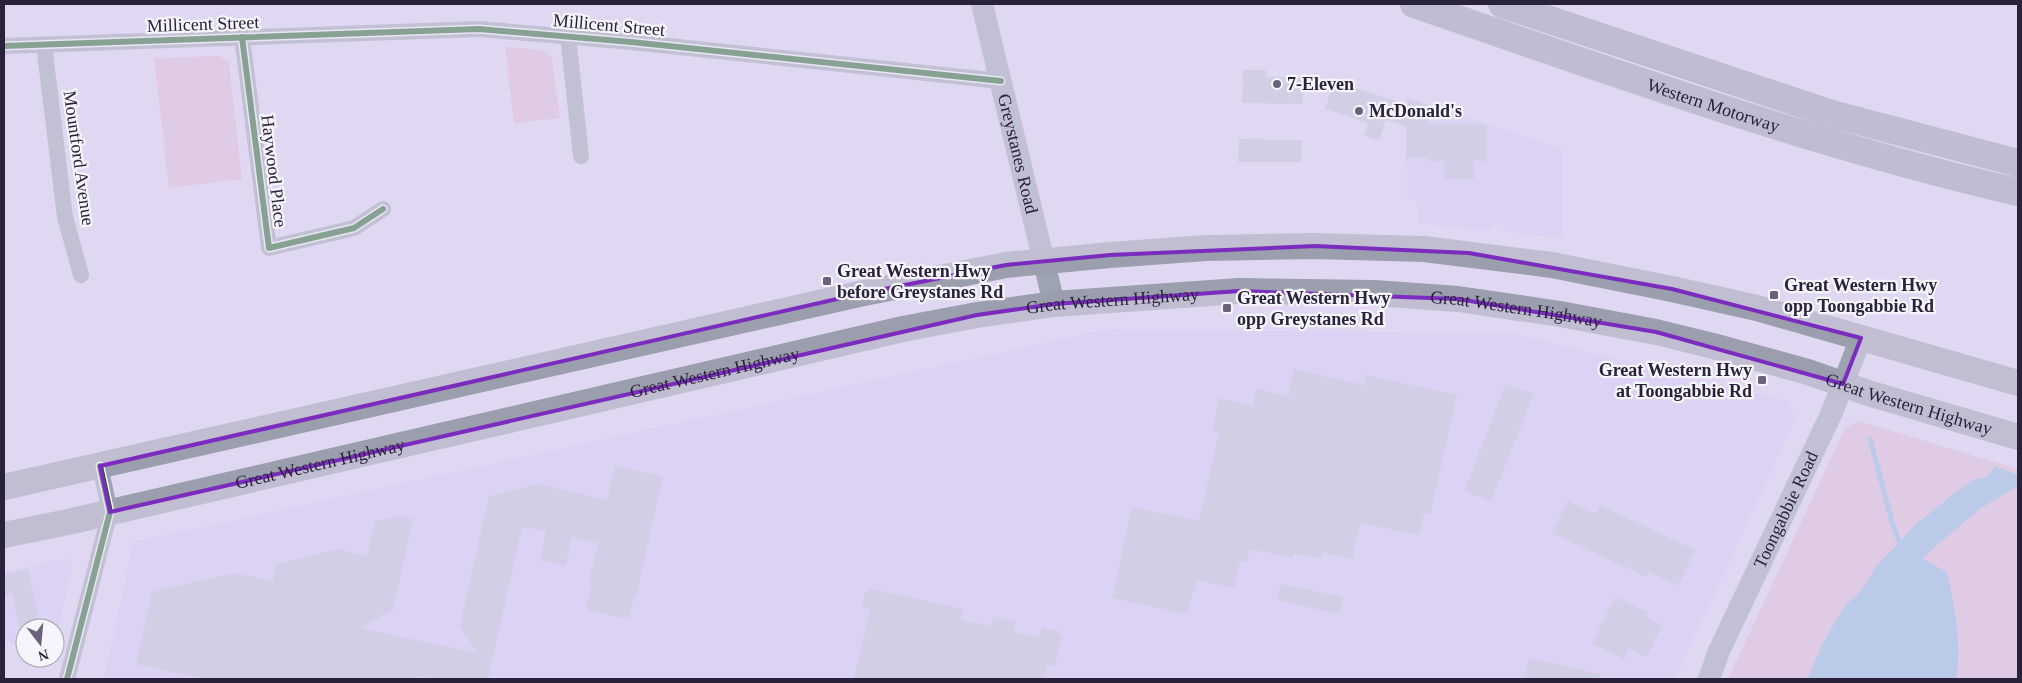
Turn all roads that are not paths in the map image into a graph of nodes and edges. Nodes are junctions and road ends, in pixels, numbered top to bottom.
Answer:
1 (982, 4) edge
2 (1414, 4) edge
3 (1502, 4) edge
4 (568, 36) junction
5 (242, 37) junction
6 (44, 45) junction
7 (4, 46) edge
8 (1001, 81) junction
9 (581, 156) dead end
10 (2018, 163) edge
11 (2018, 192) edge
12 (383, 209) dead end
13 (1044, 261) junction
14 (81, 275) dead end
15 (1054, 304) junction
16 (1861, 338) junction
17 (2018, 383) edge
18 (1843, 384) junction
19 (2018, 437) edge
20 (100, 466) junction
21 (4, 487) edge
22 (110, 512) junction
23 (4, 535) edge
24 (67, 679) edge
25 (1709, 679) edge

1 - 8 main road, Greystanes Road
2 - 11 highway, Western Motorway
3 - 10 highway, Western Motorway
4 - 5 street, Millicent Street
4 - 8 street, Millicent Street
4 - 9 street
5 - 6 street, Millicent Street
5 - 12 street, Haywood Place
6 - 7 street, Millicent Street
6 - 14 street, Mountford Avenue
8 - 13 main road, Greystanes Road
13 - 15 main road, Greystanes Road
13 - 16 highway
13 - 20 highway
15 - 18 highway, Great Western Highway
15 - 22 highway, Great Western Highway
16 - 17 highway
16 - 18 main road, Toongabbie Road
18 - 19 highway, Great Western Highway
18 - 25 main road, Toongabbie Road
20 - 21 highway
20 - 22 street
22 - 23 highway, Great Western Highway
22 - 24 street

